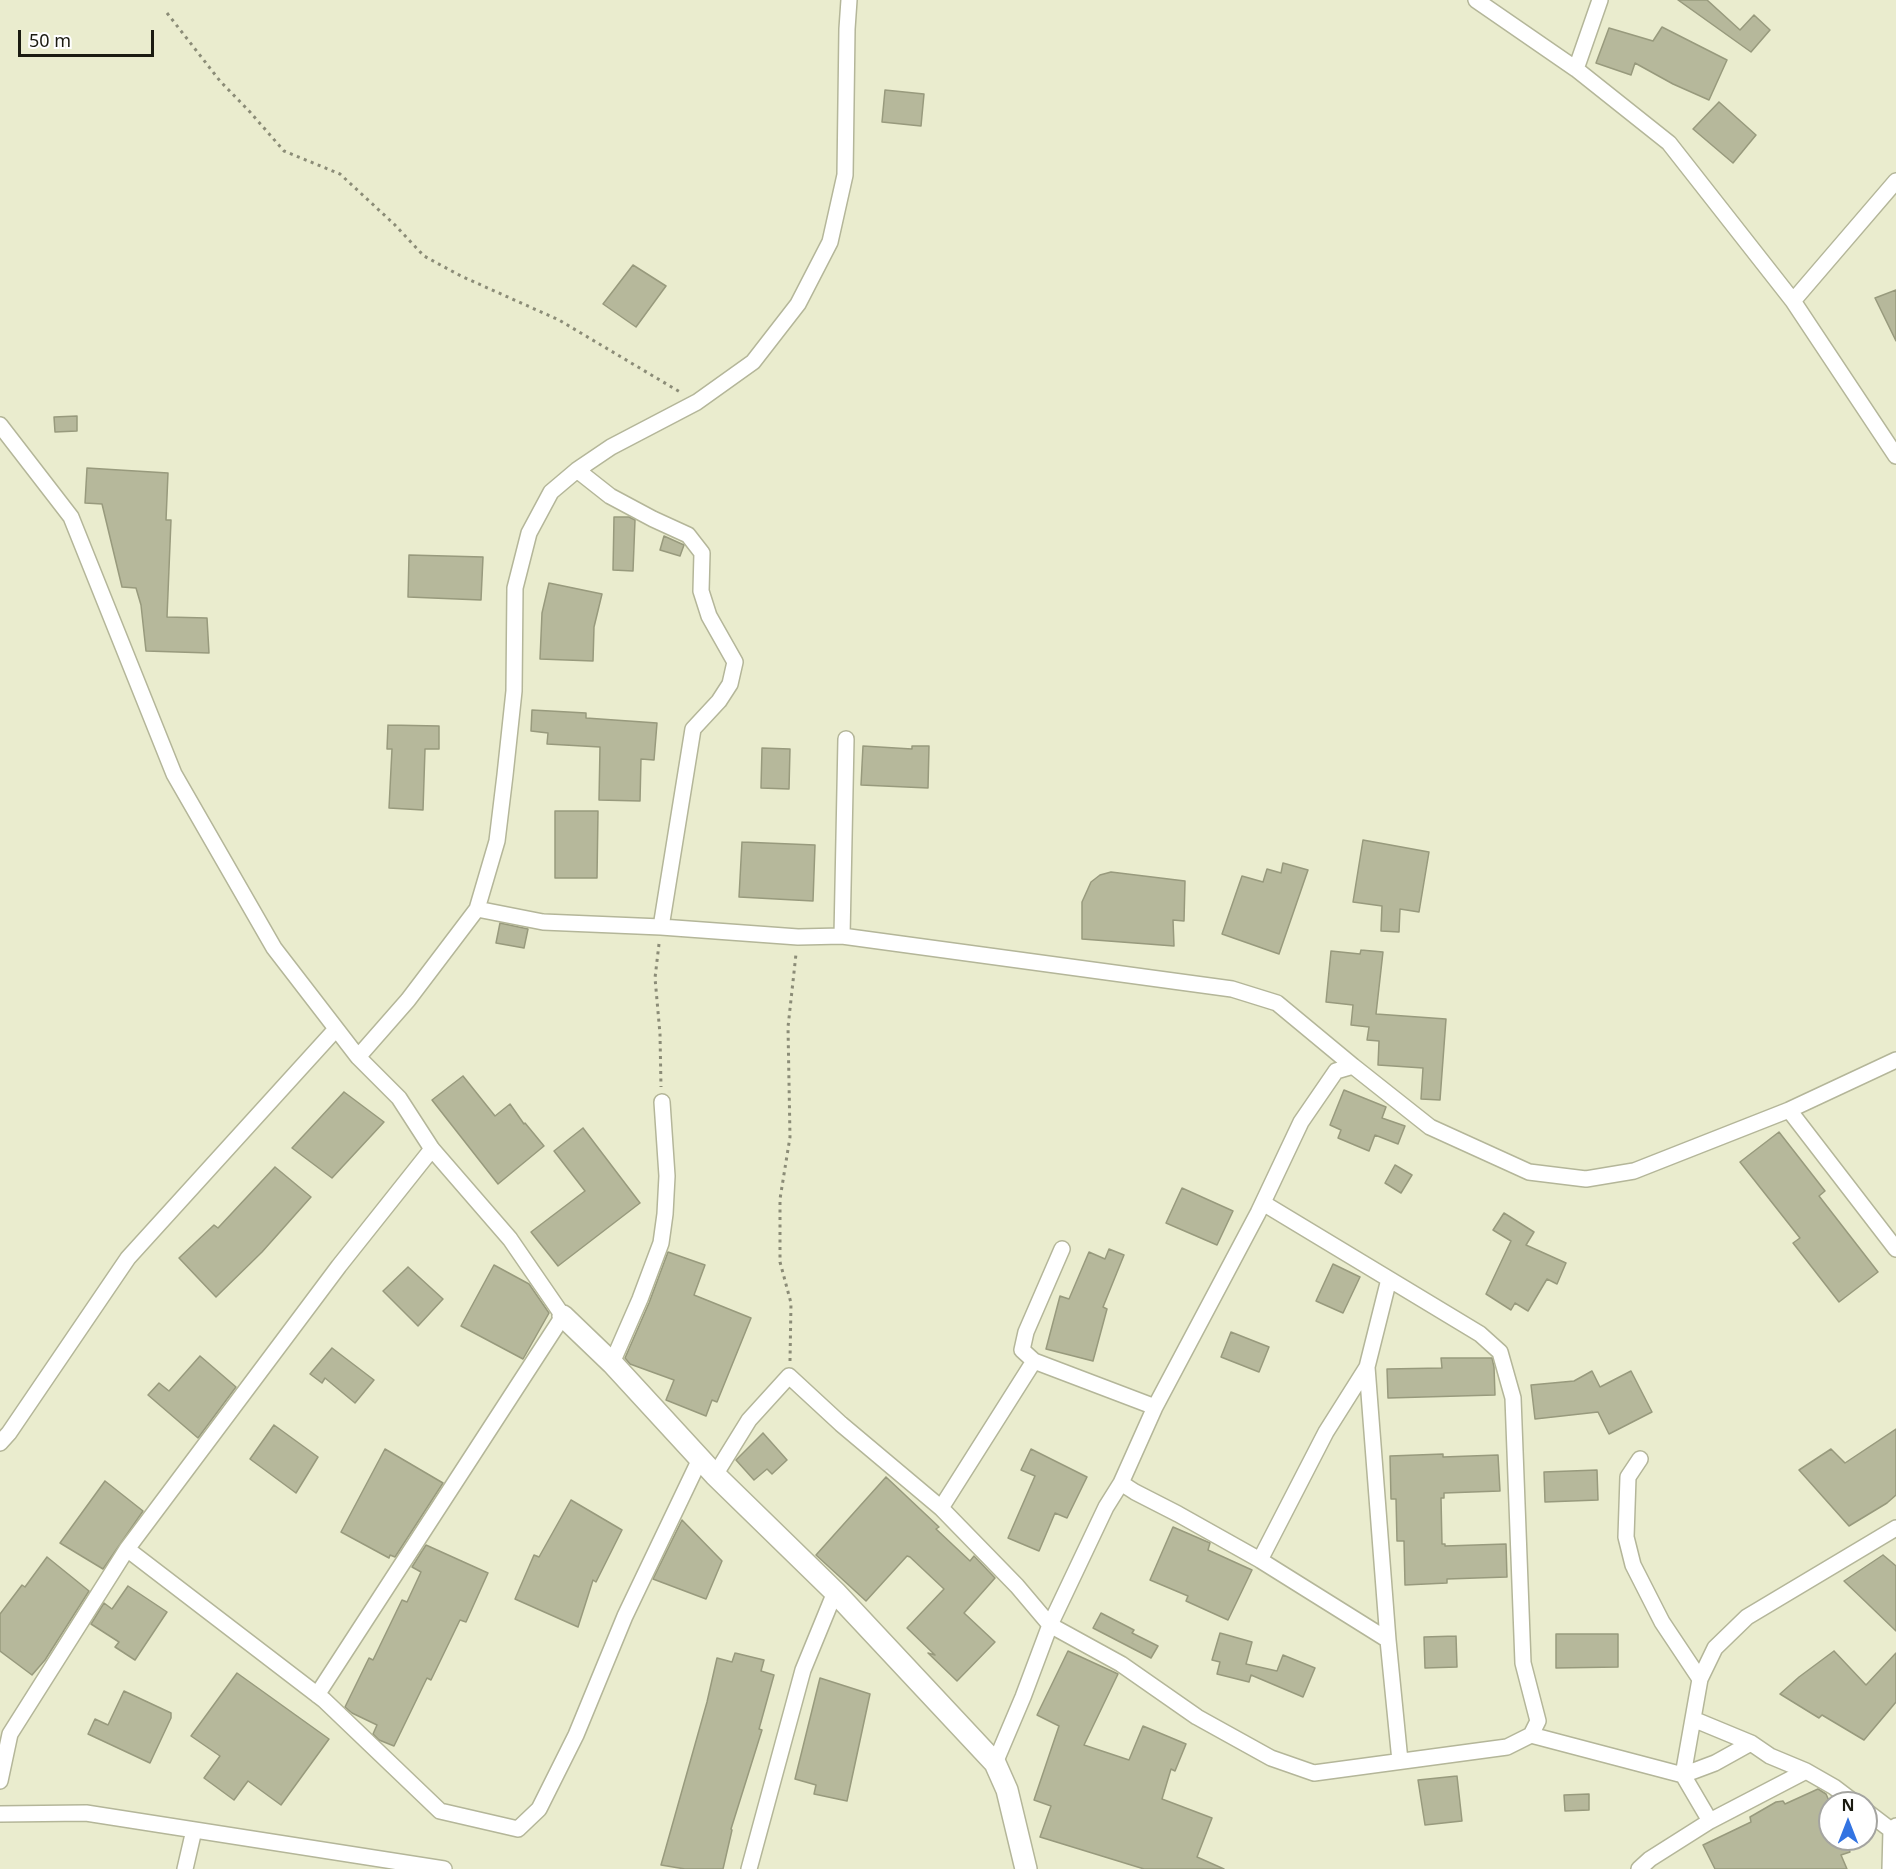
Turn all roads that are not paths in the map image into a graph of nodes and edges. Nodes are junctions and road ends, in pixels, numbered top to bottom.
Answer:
1 (849, 0) edge
2 (1476, 0) edge
3 (1599, 0) edge
4 (1576, 69) junction
5 (1894, 187) edge
6 (1793, 301) junction
7 (0, 425) edge
8 (1896, 456) edge
9 (578, 470) junction
10 (846, 739) dead end
11 (477, 909) junction
12 (661, 927) junction
13 (842, 936) junction
14 (336, 1029) junction
15 (358, 1057) junction
16 (1896, 1060) edge
17 (1353, 1066) junction
18 (662, 1102) road end
19 (1789, 1110) junction
20 (432, 1149) junction
21 (1263, 1203) junction
22 (1062, 1249) dead end
23 (1896, 1249) edge
24 (1389, 1279) junction
25 (563, 1316) junction
26 (1034, 1361) junction
27 (612, 1363) junction
28 (1367, 1368) junction
29 (1155, 1407) junction
30 (0, 1443) edge
31 (700, 1459) junction
32 (1640, 1459) dead end
33 (715, 1475) junction
34 (1121, 1483) junction
35 (941, 1508) junction
36 (1896, 1528) edge
37 (127, 1549) junction
38 (1260, 1560) junction
39 (835, 1592) junction
40 (1050, 1625) junction
41 (1389, 1640) junction
42 (1700, 1679) junction
43 (318, 1695) junction
44 (1693, 1719) junction
45 (1531, 1735) junction
46 (1751, 1743) junction
47 (1400, 1761) junction
48 (995, 1763) junction
49 (1806, 1771) junction
50 (1683, 1775) junction
51 (0, 1781) edge
52 (1839, 1791) edge
53 (0, 1814) edge
54 (1878, 1819) edge
55 (1710, 1821) junction
56 (1893, 1828) edge
57 (194, 1830) junction
58 (1648, 1866) edge
59 (185, 1869) edge
60 (444, 1869) edge
61 (749, 1869) edge
62 (1026, 1869) edge
63 (1890, 1869) edge

1 - 9 street
2 - 4 street
3 - 4 street
4 - 6 street
5 - 6 street
6 - 8 street
7 - 14 street
9 - 11 street
9 - 12 street
10 - 13 street
11 - 12 street
11 - 15 street
12 - 13 street
13 - 17 street
14 - 15 street
14 - 30 street
15 - 20 street
16 - 19 street
17 - 19 street
17 - 21 street
18 - 27 street
19 - 23 street
20 - 25 street
20 - 37 street
21 - 24 street
21 - 29 street
22 - 26 street
24 - 28 street
24 - 45 street
25 - 27 street
25 - 43 street
26 - 29 street
26 - 35 street
27 - 31 street
28 - 38 street
28 - 41 street
29 - 34 street
31 - 33 street
31 - 43 street
32 - 42 street
33 - 35 street
33 - 39 street
34 - 38 street
34 - 40 street
35 - 40 street
36 - 42 street
37 - 43 street
37 - 51 street
38 - 41 street
39 - 48 street
39 - 61 street
40 - 47 street
40 - 48 street
41 - 47 street
42 - 44 street
44 - 46 street
44 - 50 street
45 - 47 street
45 - 50 street
46 - 49 street
46 - 50 street
48 - 62 street
49 - 52 street
49 - 55 street
50 - 55 street
53 - 57 street
54 - 56 street
55 - 58 street
56 - 63 street
57 - 59 street
57 - 60 street

